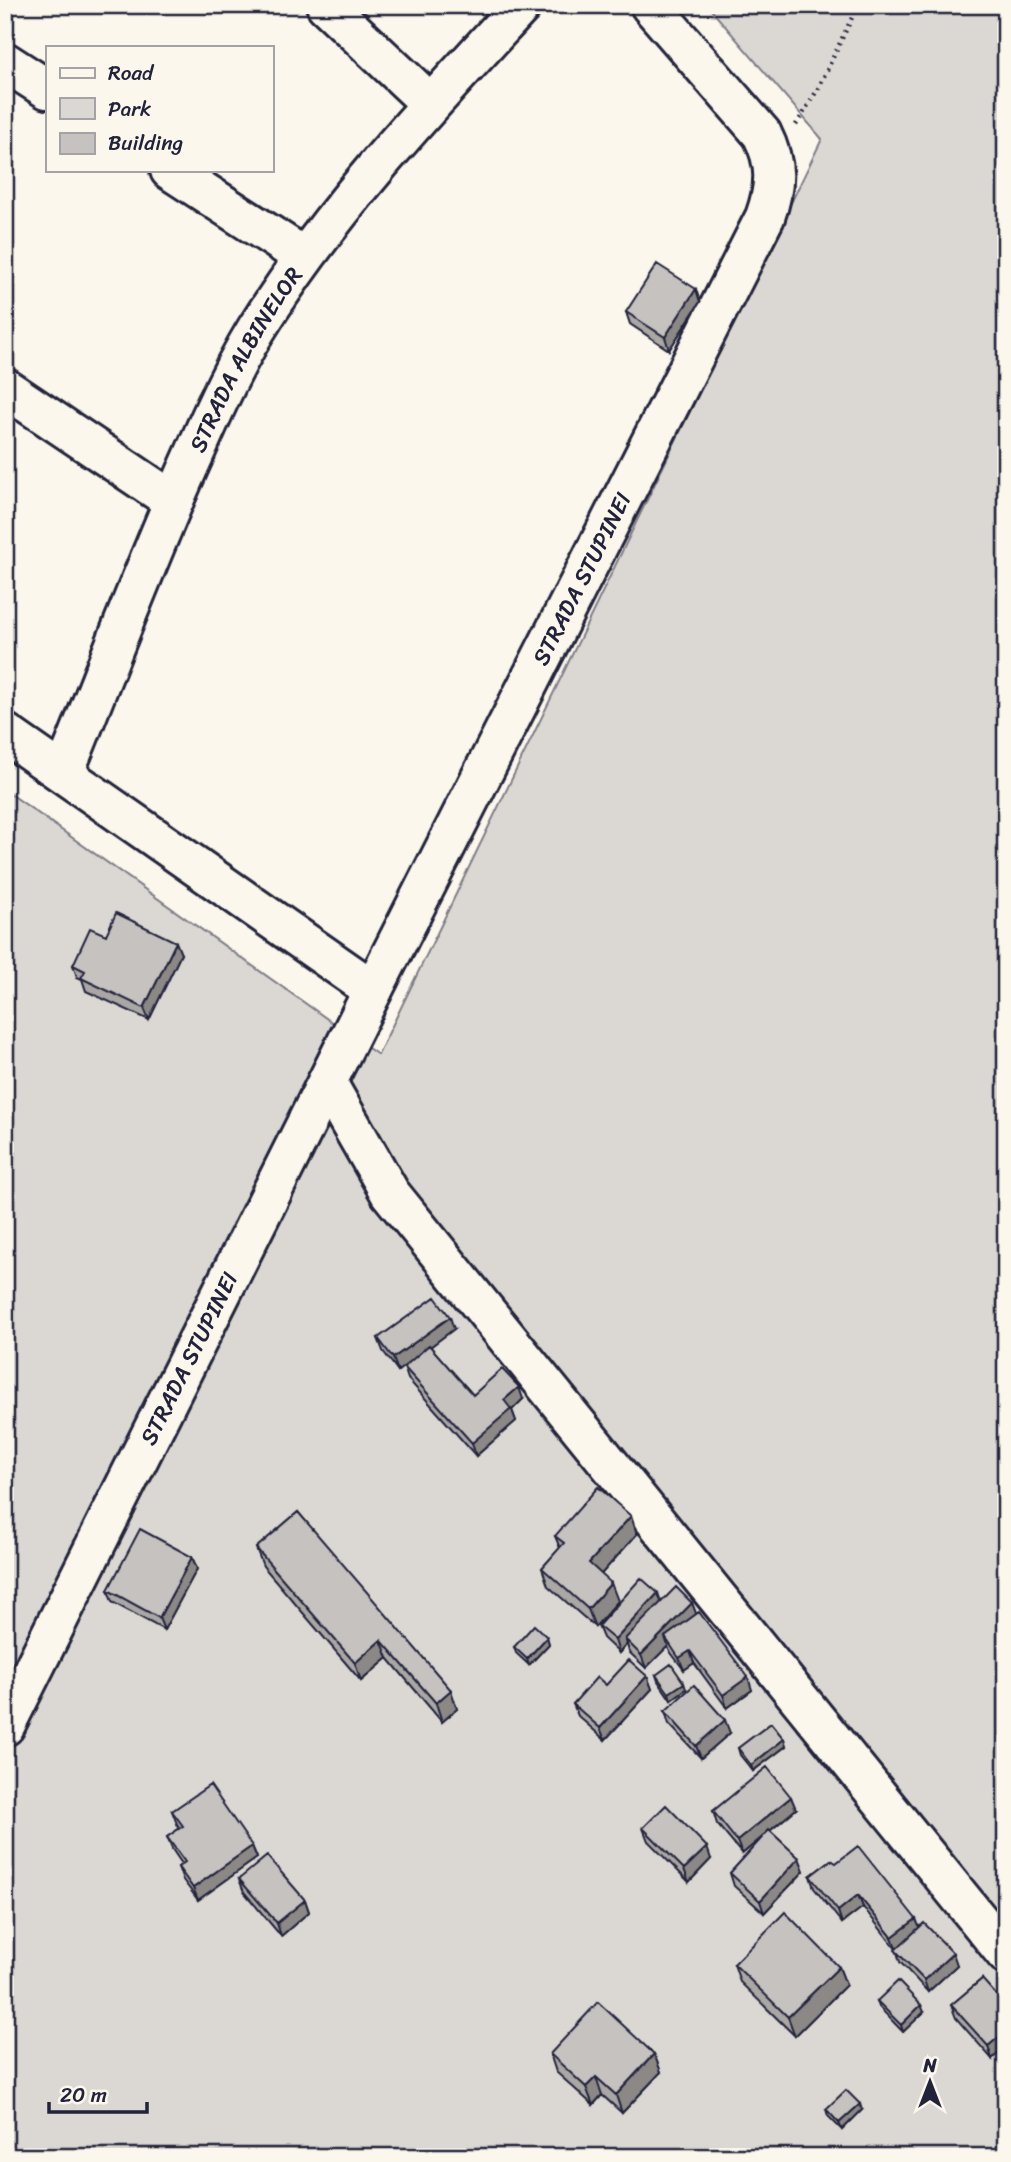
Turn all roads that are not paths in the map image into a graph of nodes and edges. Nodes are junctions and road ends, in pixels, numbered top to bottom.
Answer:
1 (326, 5) edge
2 (522, 5) edge
3 (650, 5) edge
4 (5, 62) edge
5 (46, 88) edge
6 (431, 104) junction
7 (173, 172) edge
8 (304, 257) junction
9 (5, 388) edge
10 (173, 501) junction
11 (5, 733) edge
12 (64, 773) junction
13 (373, 990) junction
14 (327, 1083) junction
15 (5, 1726) edge
16 (1006, 1954) edge

1 - 6 street
2 - 6 street, STRADA ALBINELOR
3 - 13 street, STRADA STUPINEI
4 - 5 street
6 - 8 street, STRADA ALBINELOR
7 - 8 street
8 - 10 street, STRADA ALBINELOR
9 - 10 street
10 - 12 street, STRADA ALBINELOR
11 - 12 street
12 - 13 street
13 - 14 street, STRADA STUPINEI
14 - 15 street, STRADA STUPINEI
14 - 16 street

